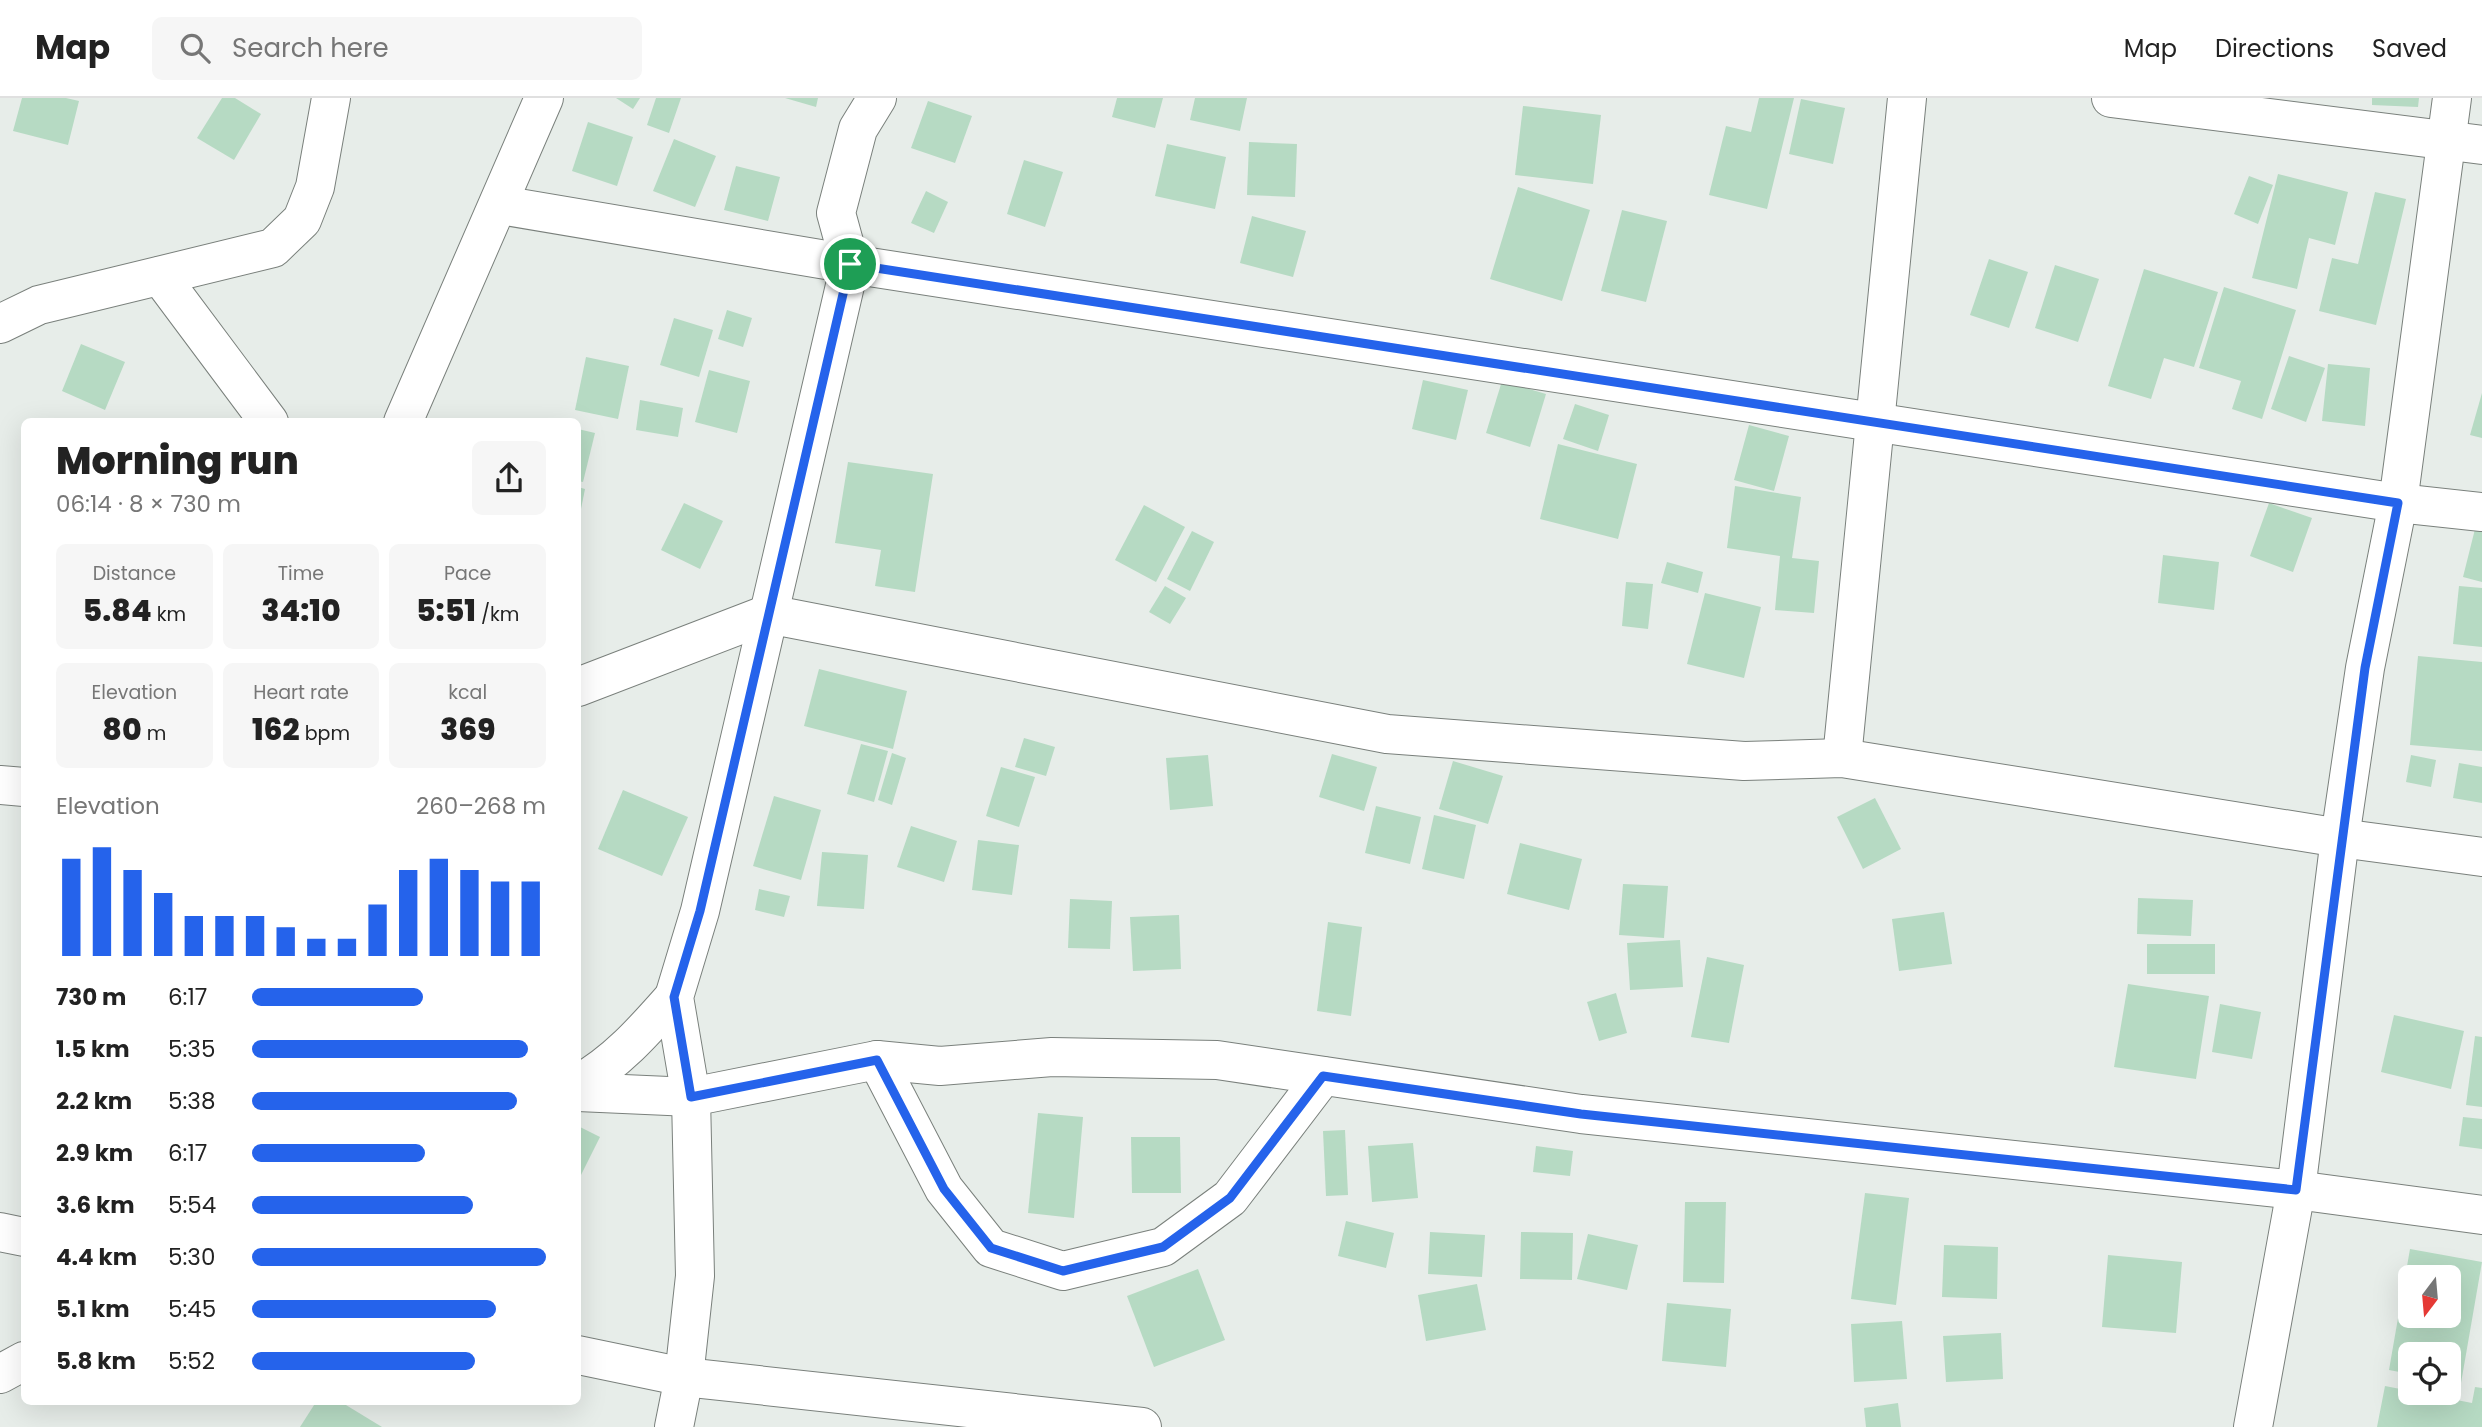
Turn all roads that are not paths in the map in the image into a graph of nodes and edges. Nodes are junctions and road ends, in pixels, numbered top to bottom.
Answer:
1 (331, 98) edge
2 (544, 98) edge
3 (877, 98) edge
4 (1907, 98) edge
5 (2111, 98) edge
6 (2452, 98) edge
7 (2465, 143) edge
8 (500, 205) junction
9 (850, 264) junction
10 (160, 276) junction
11 (0, 324) edge
12 (266, 418) edge
13 (404, 418) edge
14 (1873, 422) junction
15 (2398, 503) junction
16 (2482, 512) edge
17 (768, 614) junction
18 (581, 686) edge
19 (1842, 758) junction
20 (0, 785) edge
21 (21, 787) edge
22 (2340, 838) junction
23 (2482, 857) edge
24 (674, 997) junction
25 (877, 1060) junction
26 (1323, 1076) junction
27 (581, 1082) edge
28 (581, 1092) edge
29 (691, 1097) junction
30 (2296, 1190) junction
31 (2482, 1214) edge
32 (0, 1232) edge
33 (21, 1236) edge
34 (581, 1356) edge
35 (21, 1363) edge
36 (0, 1374) edge
37 (684, 1377) junction
38 (674, 1427) edge
39 (1142, 1427) edge
40 (2253, 1427) edge

1 - 10 street
2 - 8 street
3 - 9 street
4 - 14 street
5 - 7 street
6 - 7 street
7 - 15 street
8 - 9 street
8 - 13 street
9 - 14 street
9 - 17 street
10 - 11 street
10 - 12 street
14 - 15 street
14 - 19 street
15 - 16 street
15 - 22 street
17 - 18 street
17 - 19 street
17 - 24 street
19 - 22 street
20 - 21 street
22 - 23 street
22 - 30 street
24 - 27 street
24 - 29 street
25 - 26 street
25 - 26 street
25 - 29 street
26 - 30 street
28 - 29 street
29 - 37 street
30 - 31 street
30 - 40 street
32 - 33 street
34 - 37 street
35 - 36 street
37 - 38 street
37 - 39 street

